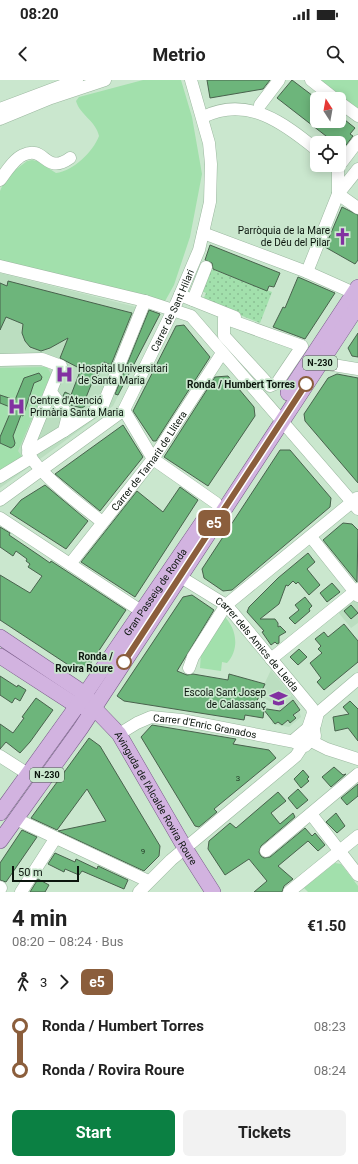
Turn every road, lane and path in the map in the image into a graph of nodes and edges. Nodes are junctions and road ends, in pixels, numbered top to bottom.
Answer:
1 (76, 80) edge
2 (105, 80) edge
3 (191, 80) edge
4 (279, 80) edge
5 (311, 80) edge
6 (326, 92) edge
7 (260, 105) dead end
8 (346, 107) edge
9 (0, 109) edge
10 (358, 116) edge
11 (202, 117) junction
12 (0, 119) edge
13 (358, 141) edge
14 (310, 145) edge
15 (346, 156) edge
16 (70, 158) dead end
17 (358, 169) edge
18 (339, 172) edge
19 (0, 180) edge
20 (338, 194) junction
21 (358, 208) edge
22 (203, 233) junction
23 (0, 266) edge
24 (206, 267) dead end
25 (307, 272) junction
26 (180, 295) junction
27 (357, 295) edge
28 (193, 300) junction
29 (145, 301) junction
30 (174, 309) junction
31 (222, 353) junction
32 (312, 354) junction
33 (0, 360) edge
34 (358, 369) edge
35 (51, 392) junction
36 (124, 410) junction
37 (279, 416) junction
38 (64, 430) junction
39 (30, 455) junction
40 (154, 458) junction
41 (40, 471) junction
42 (0, 478) edge
43 (0, 500) edge
44 (216, 503) junction
45 (356, 503) edge
46 (0, 518) edge
47 (102, 522) junction
48 (311, 537) junction
49 (70, 564) junction
50 (179, 576) junction
51 (357, 592) edge
52 (226, 605) junction
53 (141, 611) junction
54 (0, 637) edge
55 (0, 656) edge
56 (271, 659) junction
57 (189, 668) dead end
58 (358, 679) edge
59 (85, 694) junction
60 (77, 706) junction
61 (94, 708) junction
62 (119, 734) junction
63 (306, 738) junction
64 (0, 756) edge
65 (358, 760) edge
66 (28, 774) junction
67 (358, 774) edge
68 (0, 813) edge
69 (311, 814) junction
70 (16, 819) junction
71 (358, 836) edge
72 (55, 839) junction
73 (0, 841) edge
74 (337, 846) junction
75 (185, 848) junction
76 (266, 851) dead end
77 (358, 875) edge
78 (148, 881) junction
79 (21, 892) edge
80 (139, 892) edge
81 (212, 892) edge
82 (289, 892) edge

1 - 9 street
2 - 12 street
3 - 11 street, Carrer de Sant Hilari
4 - 7 street
5 - 6 street
8 - 10 street
11 - 14 street
11 - 22 street, Carrer de Sant Hilari
13 - 15 street
16 - 19 street
17 - 20 street
18 - 20 street
20 - 21 street
20 - 25 street
22 - 25 street
22 - 26 street, Carrer de Sant Hilari
23 - 29 street
24 - 28 street
25 - 27 street
26 - 28 street
26 - 30 street, Carrer de Sant Hilari
27 - 32 main road, Gran Passeig de Ronda / N-230
28 - 32 street
29 - 30 street
29 - 38 street
30 - 31 street
30 - 36 street, Carrer de Sant Hilari
31 - 37 street
31 - 40 street, Carrer de Tamarit de Llitera
32 - 32 street
32 - 34 street
32 - 37 main road, Gran Passeig de Ronda / N-230
33 - 35 street
35 - 38 street
35 - 39 street
36 - 40 street
36 - 41 street, Carrer de Sant Hilari
37 - 44 main road, Gran Passeig de Ronda / N-230
37 - 45 street
37 - 50 main road, Gran Passeig de Ronda / N-230
38 - 39 street
39 - 41 street
39 - 42 street
40 - 44 street
40 - 47 street, Carrer de Tamarit de Llitera
41 - 43 street, Carrer de Sant Hilari
41 - 47 street
44 - 53 main road, Gran Passeig de Ronda / N-230
45 - 48 street
46 - 49 street
47 - 49 street, Carrer de Tamarit de Llitera
48 - 51 street
48 - 52 street
49 - 53 street
50 - 52 street, Carrer dels Amics de Lleida
50 - 61 main road, Gran Passeig de Ronda / N-230
51 - 56 street
52 - 56 street, Carrer dels Amics de Lleida
52 - 57 street
53 - 59 main road, Gran Passeig de Ronda / N-230
54 - 59 main road, Avinguda de l'Alcalde Rovira Roure
55 - 60 main road
56 - 63 street, Carrer dels Amics de Lleida
58 - 63 street
59 - 60 main road, Gran Passeig de Ronda / N-230
59 - 61 main road, Avinguda de l'Alcalde Rovira Roure
60 - 61 main road
60 - 66 main road, Gran Passeig de Ronda / N-230
61 - 62 main road, Avinguda de l'Alcalde Rovira Roure
61 - 70 main road, Gran Passeig de Ronda / N-230
62 - 63 street, Carrer d'Enric Granados
62 - 75 main road, Avinguda de l'Alcalde Rovira Roure
63 - 65 street, Carrer d'Enric Granados
63 - 75 street
64 - 66 street
66 - 68 main road, Gran Passeig de Ronda / N-230
67 - 69 street
69 - 74 street
69 - 76 street
70 - 72 street
70 - 73 main road, Gran Passeig de Ronda / N-230
71 - 74 street
72 - 78 street
72 - 79 street
74 - 77 street
74 - 82 street
75 - 78 street
75 - 81 main road, Avinguda de l'Alcalde Rovira Roure
78 - 80 street

